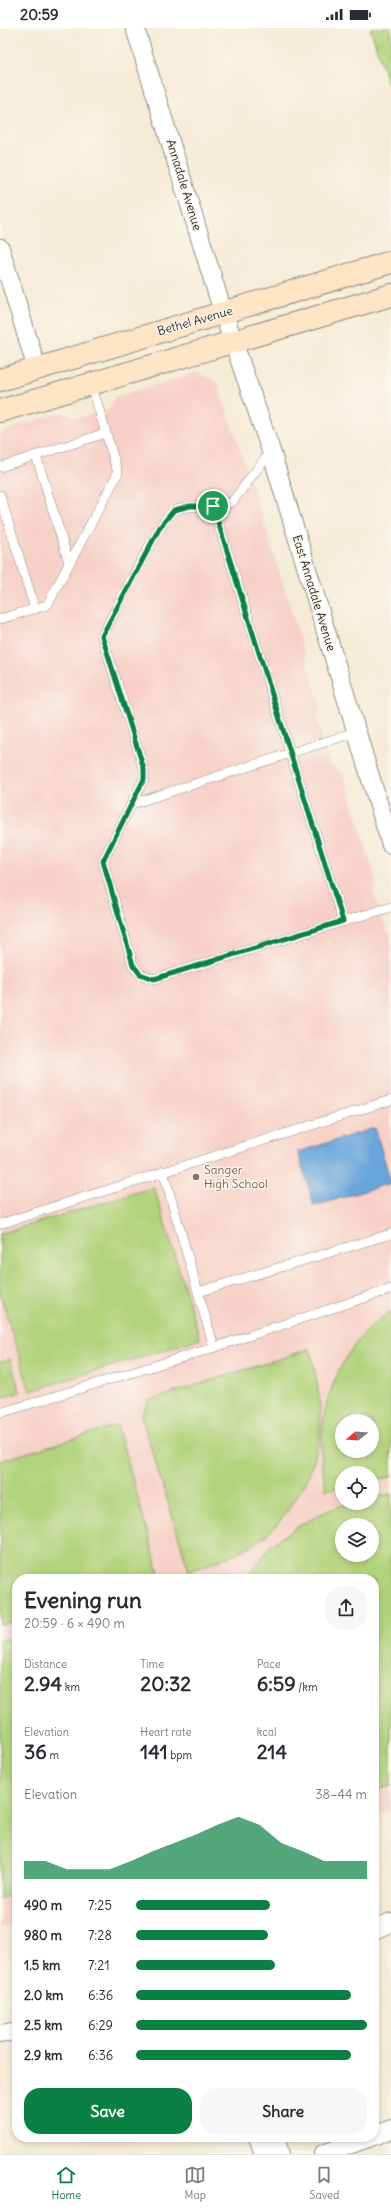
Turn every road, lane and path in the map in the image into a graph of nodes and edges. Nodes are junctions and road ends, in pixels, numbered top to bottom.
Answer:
1 (135, 28) edge
2 (0, 248) edge
3 (391, 262) edge
4 (391, 295) edge
5 (224, 312) junction
6 (234, 342) junction
7 (31, 370) junction
8 (0, 380) edge
9 (91, 383) junction
10 (0, 387) edge
11 (0, 411) edge
12 (106, 433) junction
13 (271, 451) junction
14 (36, 455) junction
15 (0, 467) edge
16 (0, 495) edge
17 (213, 506) junction
18 (69, 563) junction
19 (35, 609) junction
20 (0, 619) edge
21 (356, 732) junction
22 (290, 753) junction
23 (132, 804) junction
24 (390, 833) edge
25 (391, 907) edge
26 (343, 921) junction
27 (391, 1100) edge
28 (163, 1171) junction
29 (0, 1224) edge
30 (391, 1234) edge
31 (391, 1289) edge
32 (198, 1292) junction
33 (214, 1347) junction
34 (0, 1413) edge
35 (391, 1922) edge
36 (379, 1928) edge
37 (12, 2032) edge
38 (0, 2034) edge
39 (391, 2129) edge
40 (379, 2134) edge
41 (260, 2142) edge
42 (276, 2142) edge
43 (356, 2142) edge
44 (264, 2154) edge
45 (280, 2154) edge
46 (323, 2154) edge

1 - 5 street, Annadale Avenue
2 - 7 street
3 - 5 main road, Bethel Avenue
4 - 6 main road
5 - 6 street, Annadale Avenue
5 - 7 main road, Bethel Avenue
6 - 9 main road
6 - 13 street, East Annadale Avenue
7 - 8 main road, Bethel Avenue
7 - 10 main road
9 - 11 main road
9 - 12 lane
12 - 14 lane
12 - 18 lane
13 - 17 lane
13 - 21 street, East Annadale Avenue
14 - 15 lane
14 - 18 lane
16 - 19 lane
17 - 22 lane
17 - 23 lane
18 - 19 lane
19 - 20 lane
21 - 22 lane
21 - 24 street, East Annadale Avenue
22 - 23 lane
22 - 26 lane
23 - 26 lane
25 - 26 lane
27 - 28 lane
28 - 29 lane
28 - 32 lane
30 - 32 lane
31 - 33 lane
32 - 33 lane
33 - 34 lane
35 - 36 street
37 - 38 street
39 - 40 street
41 - 44 street
42 - 45 street
43 - 46 street

